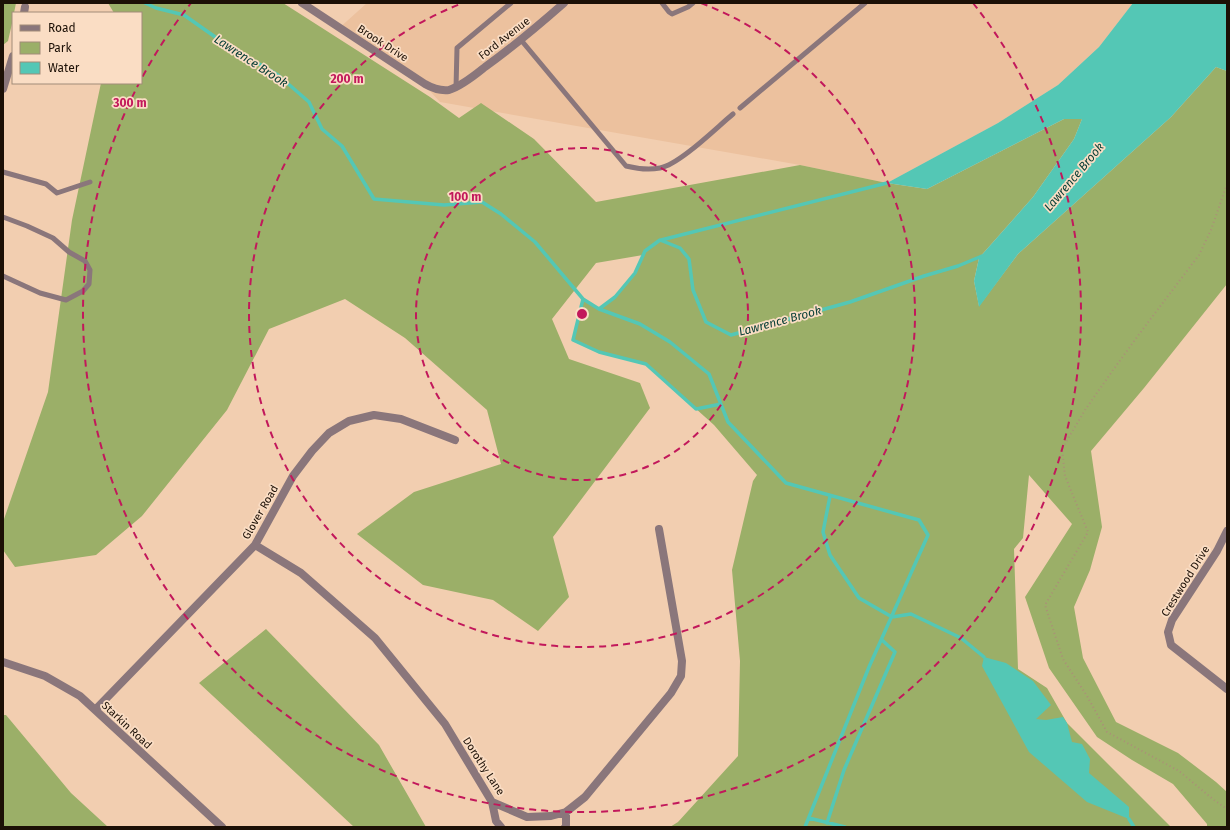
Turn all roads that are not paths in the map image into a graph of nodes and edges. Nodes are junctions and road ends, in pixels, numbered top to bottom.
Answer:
1 (302, 3) edge
2 (511, 3) edge
3 (564, 3) edge
4 (662, 3) edge
5 (693, 3) edge
6 (865, 3) edge
7 (521, 40) junction
8 (12, 59) edge
9 (456, 88) junction
10 (3, 90) edge
11 (740, 108) dead end
12 (732, 114) dead end
13 (3, 172) edge
14 (90, 182) dead end
15 (3, 217) edge
16 (3, 276) edge
17 (454, 440) dead end
18 (659, 529) dead end
19 (1227, 531) edge
20 (255, 545) junction
21 (3, 662) edge
22 (1227, 690) edge
23 (95, 710) junction
24 (492, 802) junction
25 (566, 812) junction
26 (222, 827) edge
27 (501, 827) edge
28 (565, 827) edge

1 - 9 street, Brook Drive
2 - 9 lane
3 - 7 street, Ford Avenue
4 - 5 lane
6 - 11 lane
7 - 9 street, Ford Avenue
7 - 12 lane
8 - 10 street
13 - 14 lane
15 - 16 lane
17 - 20 street, Glover Road
18 - 25 street, Dorothy Lane
19 - 22 street, Crestwood Drive
20 - 23 street, Glover Road
20 - 24 street, Dorothy Lane
21 - 23 street, Starkin Road
23 - 26 street, Starkin Road
24 - 25 street, Dorothy Lane
24 - 27 street
25 - 28 street

